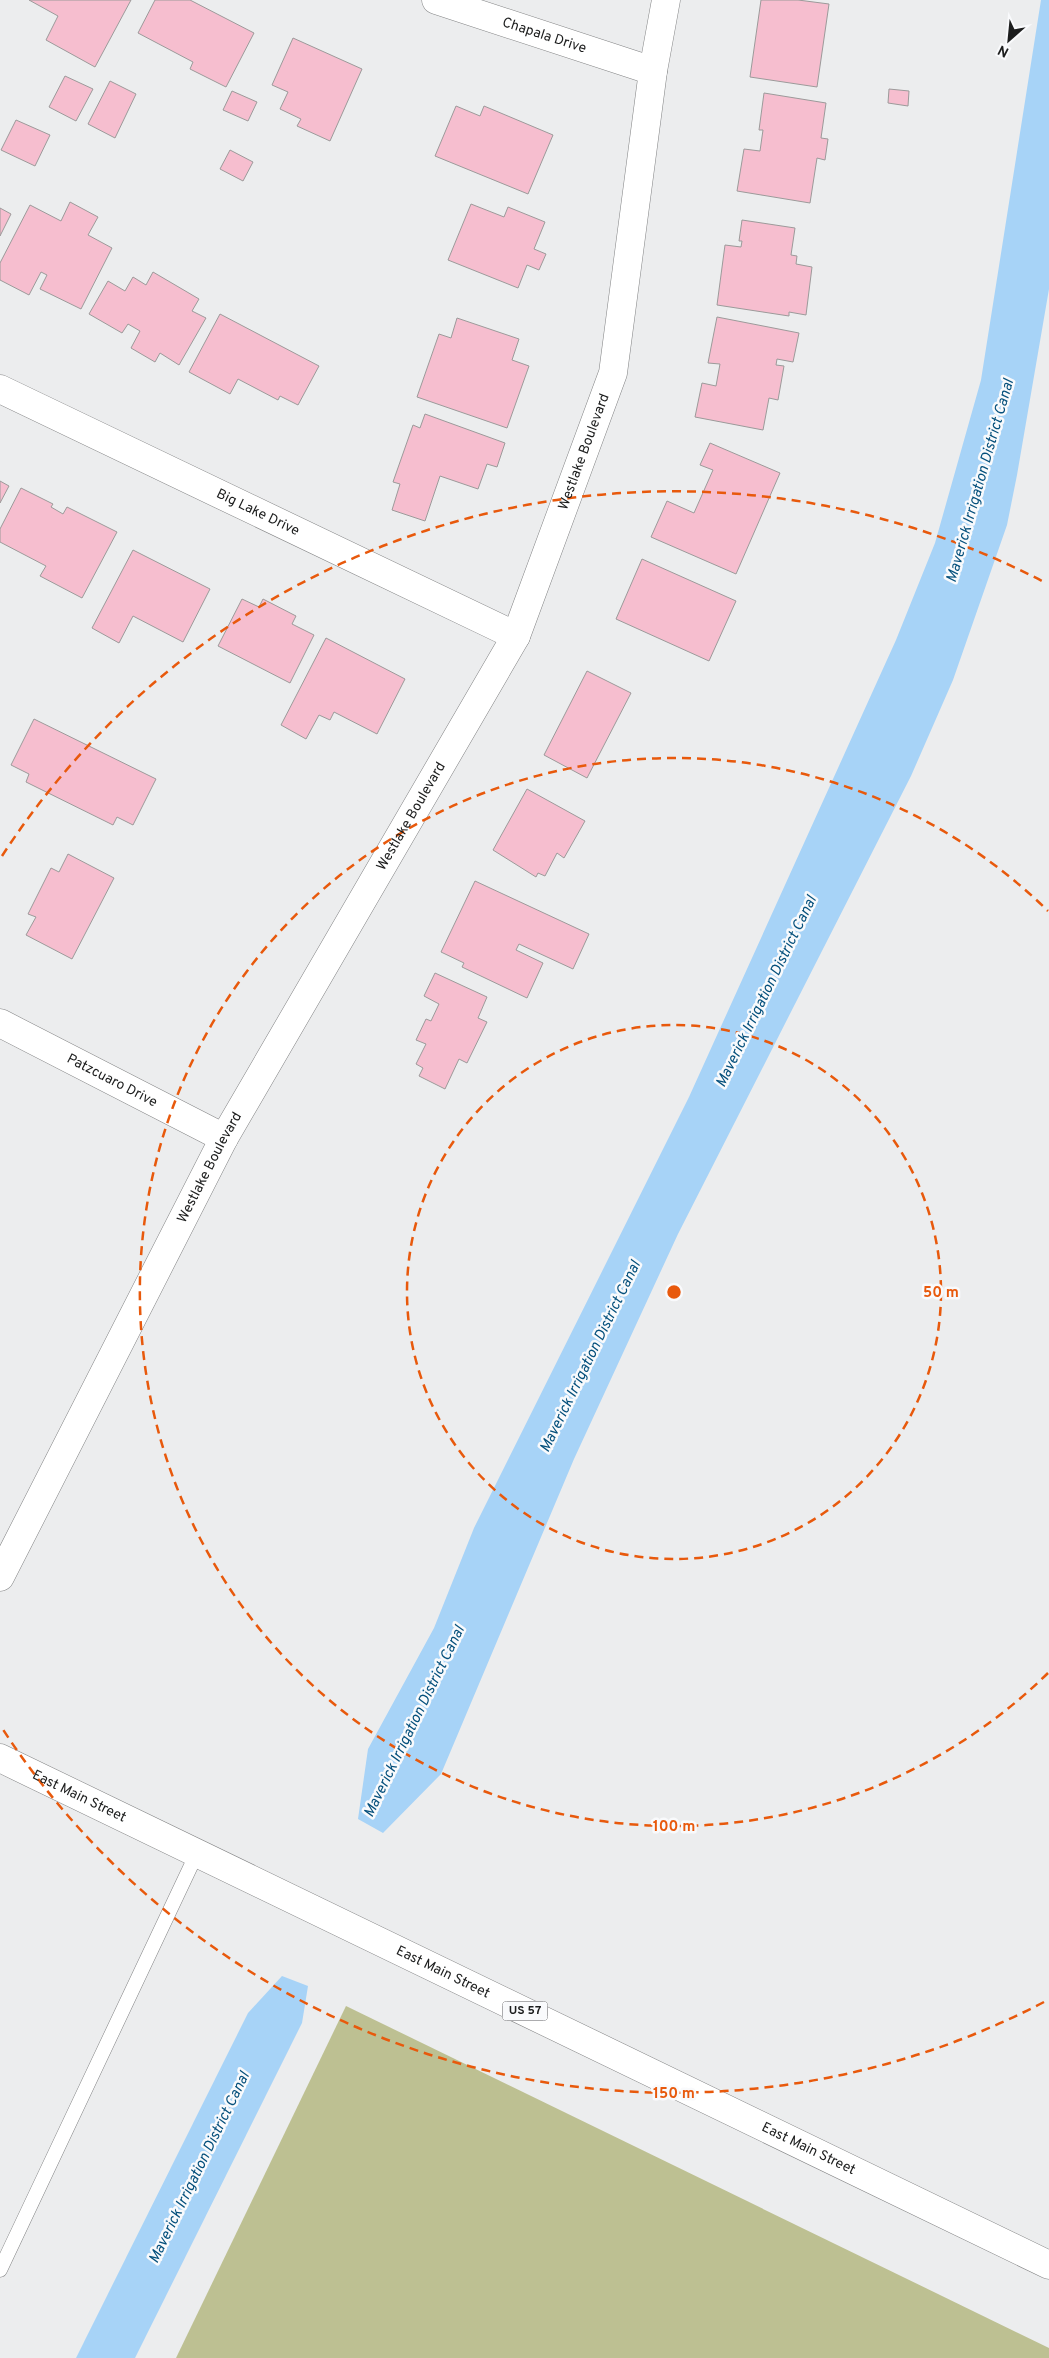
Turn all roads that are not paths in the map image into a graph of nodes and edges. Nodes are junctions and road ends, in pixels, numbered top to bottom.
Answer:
1 (436, 0) edge
2 (666, 0) edge
3 (652, 71) junction
4 (0, 389) edge
5 (516, 636) junction
6 (0, 1023) edge
7 (224, 1138) junction
8 (0, 1577) edge
9 (0, 1758) edge
10 (197, 1853) junction
11 (1049, 2265) edge
12 (0, 2270) edge

1 - 3 main road, Chapala Drive
2 - 3 main road, Westlake Boulevard
3 - 5 main road, Westlake Boulevard
4 - 5 main road, Big Lake Drive
5 - 7 main road, Westlake Boulevard
6 - 7 main road, Patzcuaro Drive
7 - 8 main road, Westlake Boulevard
9 - 10 main road, East Main Street / US 57
10 - 11 main road, East Main Street / US 57
10 - 12 lane

